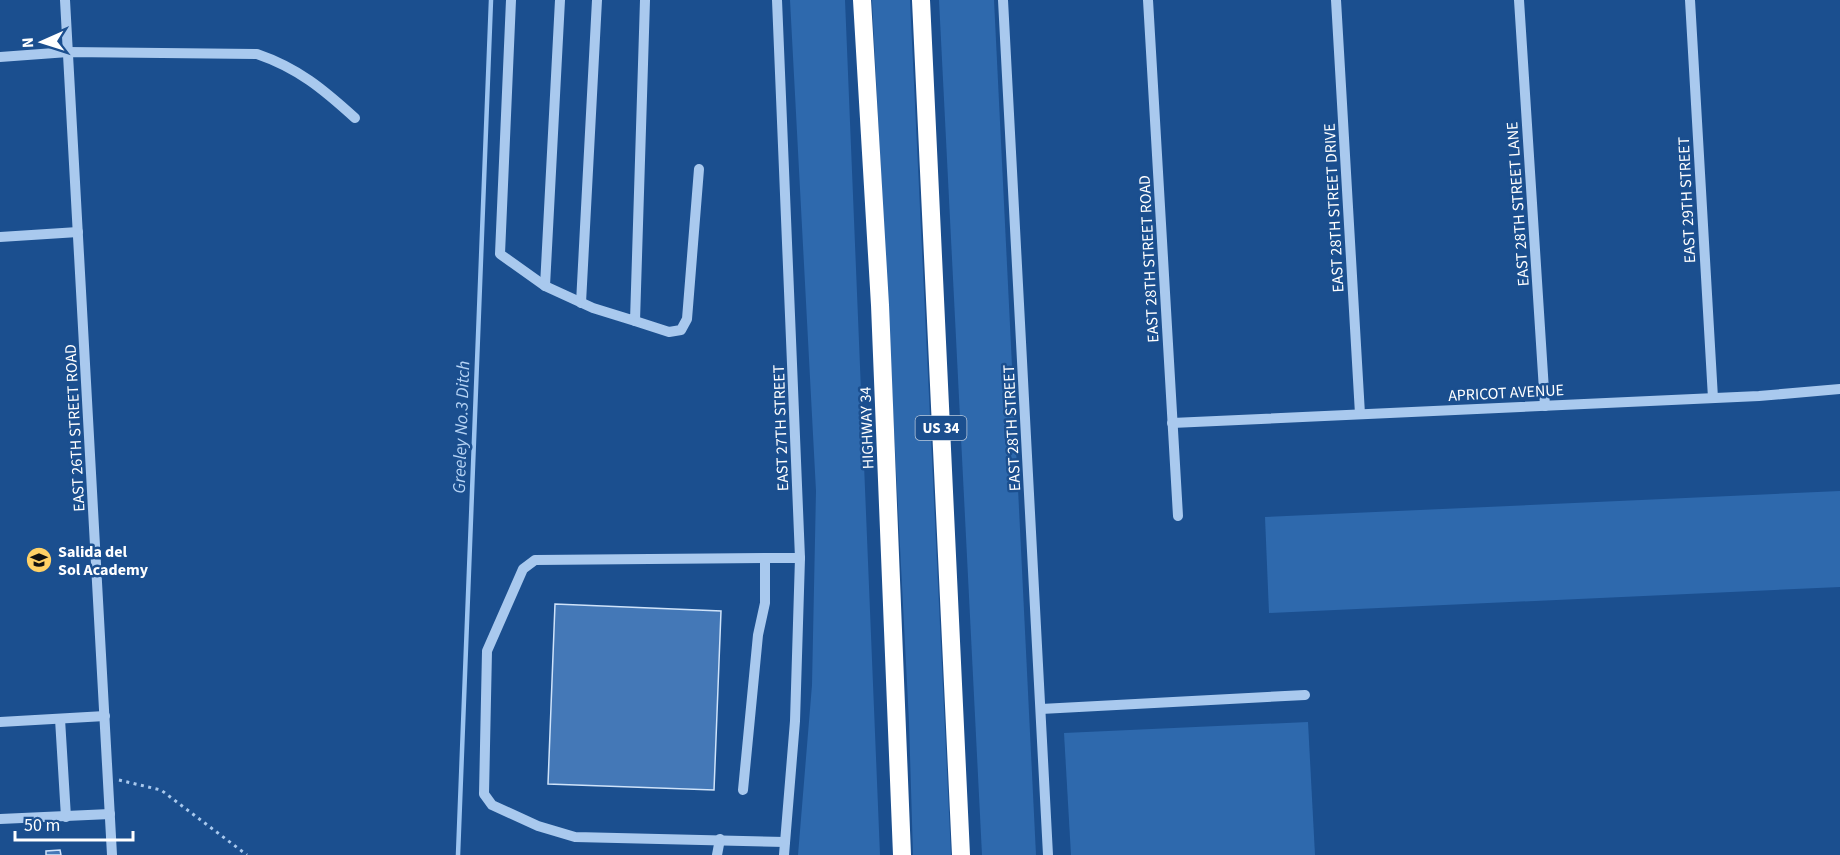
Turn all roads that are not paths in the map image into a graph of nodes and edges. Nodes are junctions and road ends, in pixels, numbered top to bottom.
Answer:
1 (65, 0) edge
2 (511, 0) edge
3 (560, 0) edge
4 (597, 0) edge
5 (645, 0) edge
6 (777, 0) edge
7 (862, 0) edge
8 (921, 0) edge
9 (1003, 0) edge
10 (1148, 0) edge
11 (1336, 0) edge
12 (1520, 0) edge
13 (1690, 0) edge
14 (68, 52) junction
15 (0, 57) edge
16 (355, 118) dead end
17 (699, 169) dead end
18 (78, 232) junction
19 (0, 237) edge
20 (545, 286) junction
21 (581, 303) junction
22 (635, 321) junction
23 (1840, 389) edge
24 (1713, 398) junction
25 (1545, 406) junction
26 (1360, 414) junction
27 (1172, 423) junction
28 (1178, 516) dead end
29 (765, 558) junction
30 (800, 558) junction
31 (1305, 695) dead end
32 (1041, 709) junction
33 (105, 716) junction
34 (60, 719) junction
35 (0, 722) edge
36 (742, 790) dead end
37 (110, 814) junction
38 (66, 817) junction
39 (0, 819) edge
40 (720, 839) junction
41 (785, 842) junction
42 (902, 854) edge
43 (112, 855) edge
44 (717, 855) edge
45 (784, 855) edge
46 (961, 855) edge
47 (1048, 855) edge

1 - 14 street, EAST 26TH STREET ROAD
2 - 20 street
3 - 20 street
4 - 21 street
5 - 22 street
6 - 30 street, EAST 27TH STREET
7 - 42 highway, HIGHWAY 34
8 - 46 highway, US 34
9 - 32 street, EAST 28TH STREET
10 - 27 street, EAST 28TH STREET ROAD
11 - 26 street, EAST 28TH STREET DRIVE
12 - 25 street, EAST 28TH STREET LANE
13 - 24 street, EAST 29TH STREET
14 - 15 street
14 - 16 street
14 - 18 street, EAST 26TH STREET ROAD
17 - 22 street
18 - 19 street
18 - 33 street, EAST 26TH STREET ROAD
20 - 21 street
21 - 22 street
23 - 24 street, APRICOT AVENUE
24 - 25 street, APRICOT AVENUE
25 - 26 street, APRICOT AVENUE
26 - 27 street, APRICOT AVENUE
27 - 28 street, EAST 28TH STREET ROAD
29 - 30 street
29 - 36 street
29 - 40 street
30 - 41 street, EAST 27TH STREET
31 - 32 street
32 - 47 street, EAST 28TH STREET
33 - 34 street
33 - 37 street, EAST 26TH STREET ROAD
34 - 35 street
34 - 38 street
37 - 38 street
37 - 43 street, EAST 26TH STREET ROAD
38 - 39 street
40 - 41 street
40 - 44 street
41 - 45 street, EAST 27TH STREET

